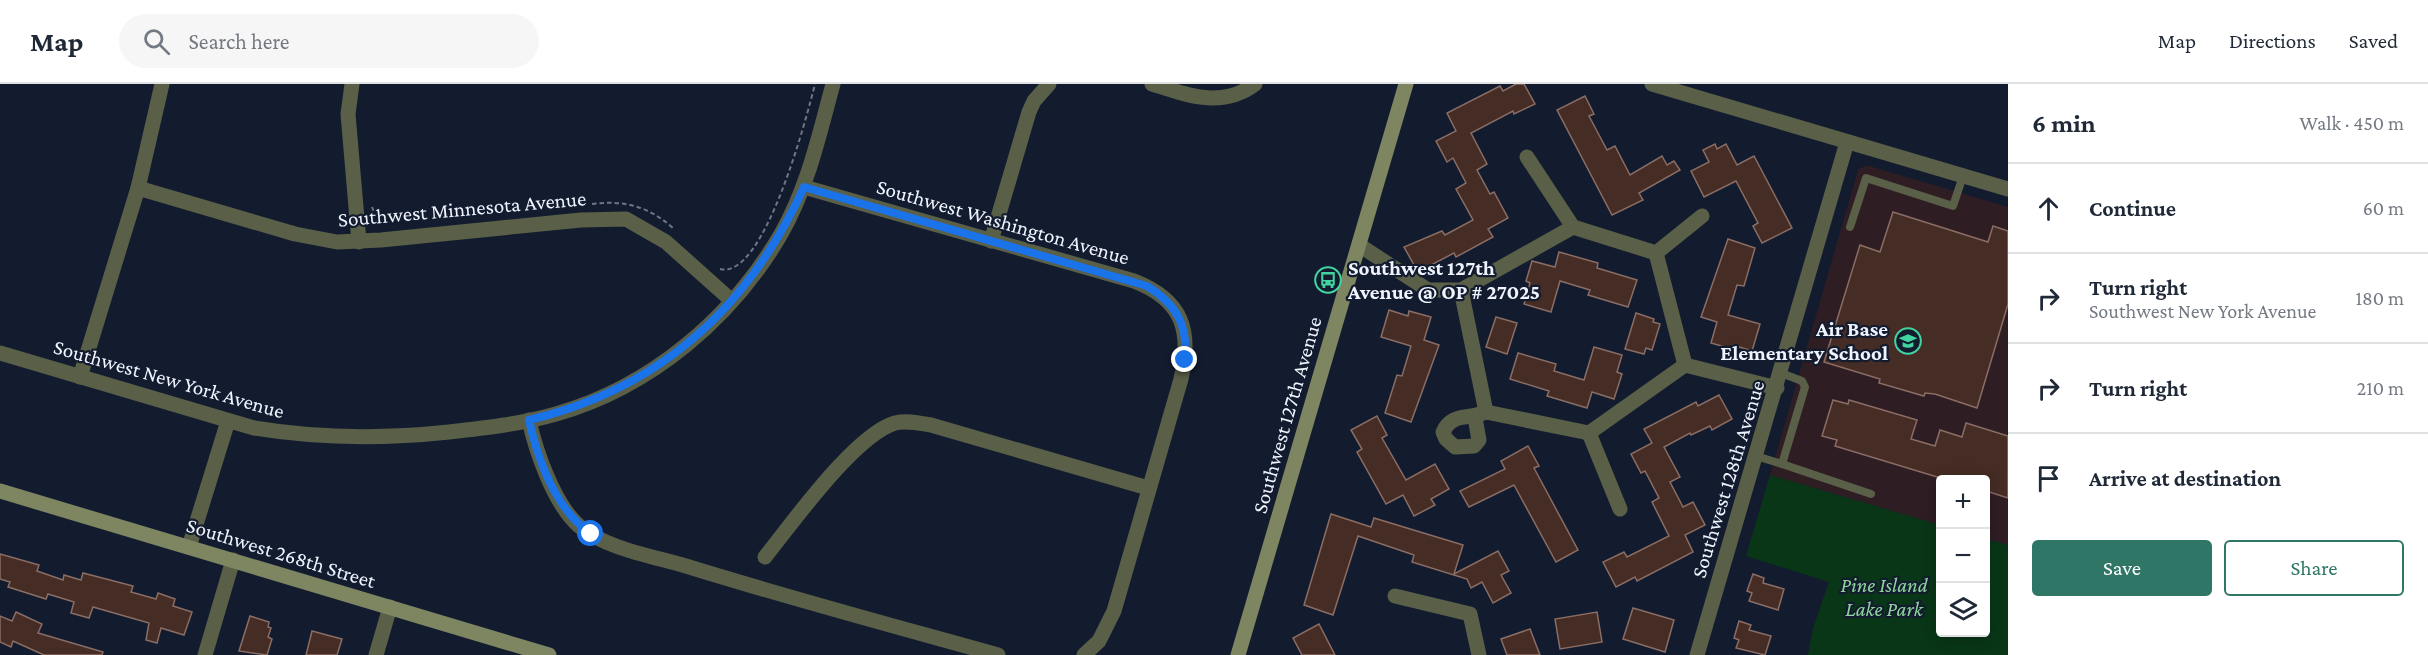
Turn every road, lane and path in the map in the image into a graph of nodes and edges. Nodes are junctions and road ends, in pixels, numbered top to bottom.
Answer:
1 (162, 84) edge
2 (352, 84) edge
3 (815, 84) edge
4 (833, 84) edge
5 (1049, 84) edge
6 (1152, 84) edge
7 (1255, 84) edge
8 (1406, 84) edge
9 (1652, 84) edge
10 (1847, 142) junction
11 (1527, 157) dead end
12 (1963, 176) junction
13 (804, 187) junction
14 (138, 188) junction
15 (2008, 189) edge
16 (371, 196) dead end
17 (590, 204) dead end
18 (1702, 216) dead end
19 (391, 224) dead end
20 (1573, 227) junction
21 (1850, 227) dead end
22 (675, 230) dead end
23 (991, 241) junction
24 (358, 242) junction
25 (1359, 245) junction
26 (1656, 253) junction
27 (715, 266) dead end
28 (1461, 290) junction
29 (732, 302) junction
30 (0, 352) edge
31 (1685, 365) junction
32 (80, 377) junction
33 (1779, 381) junction
34 (529, 420) junction
35 (228, 421) junction
36 (1589, 433) junction
37 (1756, 456) junction
38 (1782, 464) junction
39 (1148, 488) junction
40 (0, 491) edge
41 (1871, 494) dead end
42 (1620, 509) dead end
43 (189, 547) junction
44 (765, 557) dead end
45 (232, 560) junction
46 (1395, 596) dead end
47 (390, 607) junction
48 (205, 655) edge
49 (375, 655) edge
50 (547, 655) edge
51 (998, 655) edge
52 (1084, 655) edge
53 (1238, 655) edge
54 (1479, 655) edge
55 (1697, 655) edge

1 - 14 street
2 - 24 street
3 - 27 path
4 - 13 street, Southwest New York Avenue
5 - 23 street
6 - 7 street
8 - 25 main road, Southwest 127th Avenue
9 - 10 street
10 - 12 street
10 - 33 street, Southwest 128th Avenue
11 - 20 street
12 - 15 street
12 - 21 lane
13 - 23 street, Southwest Washington Avenue
13 - 29 street, Southwest New York Avenue
14 - 24 street, Southwest Minnesota Avenue
14 - 32 street
16 - 19 path
17 - 22 path
18 - 26 street
20 - 26 street
20 - 28 street
23 - 39 street, Southwest Washington Avenue
24 - 29 street, Southwest Minnesota Avenue
25 - 28 street
25 - 53 main road, Southwest 127th Avenue
26 - 31 street
28 - 36 street
29 - 34 street, Southwest New York Avenue
30 - 32 street, Southwest New York Avenue
31 - 33 street
31 - 36 street
32 - 35 street, Southwest New York Avenue
33 - 37 street, Southwest 128th Avenue
33 - 38 lane
34 - 35 street, Southwest New York Avenue
34 - 51 street
35 - 43 street
36 - 42 street
37 - 38 lane
37 - 55 street, Southwest 128th Avenue
38 - 41 lane
39 - 44 street
39 - 52 street, Southwest Washington Avenue
40 - 43 main road, Southwest 268th Street
43 - 45 main road, Southwest 268th Street
45 - 47 main road, Southwest 268th Street
45 - 48 street
46 - 54 street
47 - 49 street
47 - 50 main road, Southwest 268th Street

